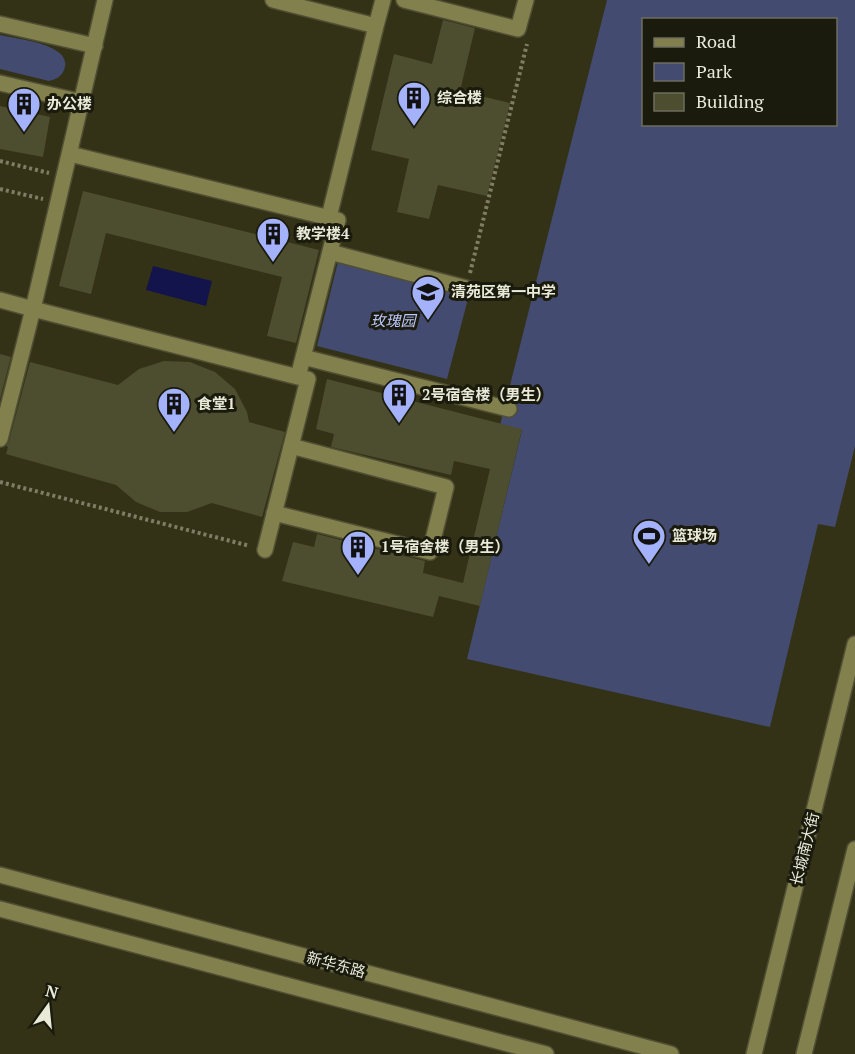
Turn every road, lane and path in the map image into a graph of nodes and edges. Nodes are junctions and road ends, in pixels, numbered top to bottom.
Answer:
1 (105, 0) edge
2 (273, 0) edge
3 (383, 0) edge
4 (404, 0) edge
5 (526, 0) edge
6 (0, 24) edge
7 (376, 26) junction
8 (519, 29) junction
9 (95, 46) junction
10 (0, 83) edge
11 (81, 102) junction
12 (70, 154) junction
13 (0, 161) edge
14 (64, 176) junction
15 (0, 189) edge
16 (58, 203) junction
17 (329, 218) junction
18 (330, 252) junction
19 (466, 288) joint
20 (0, 300) edge
21 (33, 309) junction
22 (303, 357) junction
23 (298, 377) junction
24 (509, 409) dead end
25 (0, 439) edge
26 (291, 446) junction
27 (0, 482) edge
28 (274, 513) junction
29 (265, 550) joint
30 (855, 644) edge
31 (855, 849) edge
32 (0, 875) edge
33 (0, 909) edge
34 (546, 1054) edge
35 (671, 1054) edge
36 (754, 1054) edge
37 (804, 1054) edge

1 - 9 street
2 - 7 street
3 - 7 street
4 - 8 street
5 - 8 street
6 - 9 street
7 - 17 street
8 - 19 path
9 - 11 street
10 - 11 street
11 - 12 street
12 - 14 street
12 - 17 street
13 - 14 path
14 - 16 street
15 - 16 path
16 - 21 street
17 - 18 street
18 - 19 street
18 - 22 street
20 - 21 street
21 - 23 street
21 - 25 street
22 - 23 street
22 - 24 street
23 - 26 street
26 - 28 street
26 - 28 street
27 - 29 path
28 - 29 street
30 - 36 street, 长城南大街
31 - 37 street
32 - 35 street, 新华东路
33 - 34 street

